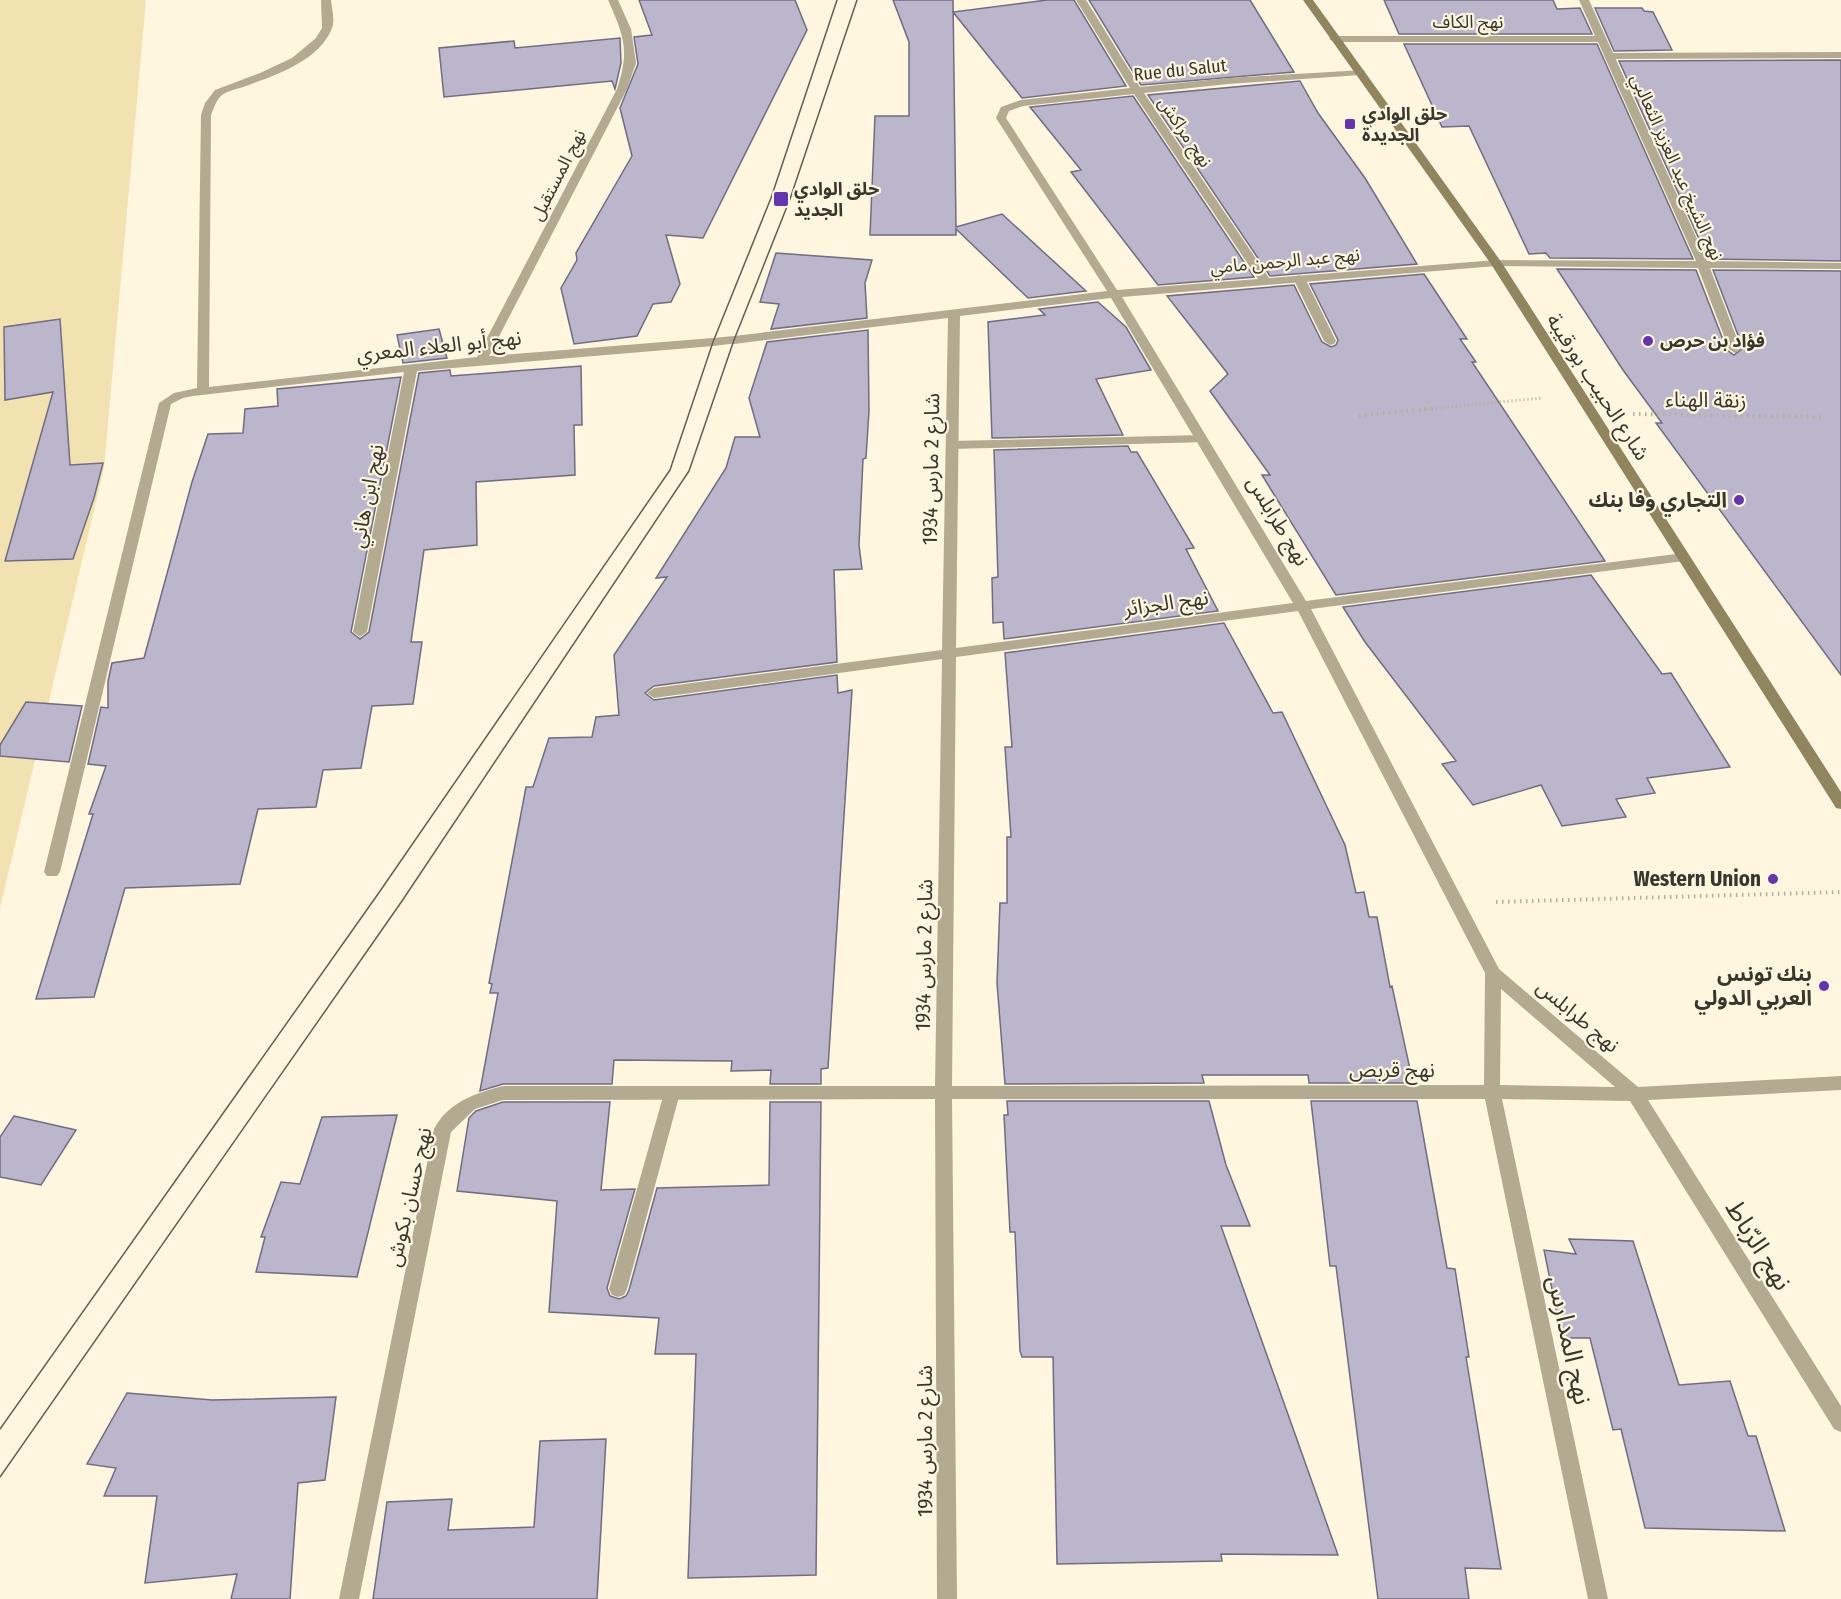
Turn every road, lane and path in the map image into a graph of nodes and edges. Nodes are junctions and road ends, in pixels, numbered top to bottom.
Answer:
1 (326, 0) edge
2 (613, 0) edge
3 (1081, 0) edge
4 (1308, 0) edge
5 (1584, 0) edge
6 (1334, 39) junction
7 (1602, 39) junction
8 (1841, 55) edge
9 (1609, 56) junction
10 (1360, 72) junction
11 (1137, 91) junction
12 (1005, 109) joint
13 (1496, 263) junction
14 (1703, 265) junction
15 (1841, 266) edge
16 (1299, 278) junction
17 (1265, 281) junction
18 (1114, 294) junction
19 (954, 312) junction
20 (734, 340) joint
21 (1330, 341) dead end
22 (1736, 349) dead end
23 (481, 360) junction
24 (411, 368) junction
25 (203, 391) junction
26 (1578, 394) junction
27 (1591, 414) junction
28 (1359, 416) dead end
29 (1821, 417) dead end
30 (1202, 439) junction
31 (952, 445) junction
32 (1684, 557) junction
33 (1302, 606) junction
34 (360, 632) dead end
35 (949, 653) junction
36 (654, 693) dead end
37 (1841, 804) edge
38 (52, 872) dead end
39 (1841, 891) edge
40 (1456, 903) junction
41 (1493, 973) junction
42 (1841, 1083) edge
43 (1492, 1092) junction
44 (672, 1093) junction
45 (943, 1093) junction
46 (1635, 1094) junction
47 (618, 1289) dead end
48 (1841, 1423) edge
49 (349, 1599) edge
50 (947, 1599) edge
51 (1598, 1599) edge

1 - 25 street
2 - 23 street, نهج المستقبل
3 - 11 street, نهج مراكش
4 - 6 main road, شارع الحبيب بورقيبة
5 - 7 street, نهج الشيخ عبد العزيز الثعالبي
6 - 7 street, نهج الكاف
6 - 10 main road, شارع الحبيب بورقيبة
7 - 9 street, نهج الشيخ عبد العزيز الثعالبي
8 - 9 street
9 - 14 street, نهج الشيخ عبد العزيز الثعالبي
10 - 11 street, Rue du Salut
10 - 13 main road, شارع الحبيب بورقيبة
11 - 12 street, Rue du Salut
11 - 17 street, نهج مراكش
12 - 18 street, نهج طرابلس
13 - 14 street, نهج عبد الرحمن مامي
13 - 16 street, نهج عبد الرحمن مامي
13 - 26 main road, شارع الحبيب بورقيبة
14 - 15 street, نهج عبد الرحمن مامي
14 - 22 street, نهج الشيخ عبد العزيز الثعالبي
16 - 17 street, نهج عبد الرحمن مامي
16 - 21 street
17 - 18 street, نهج عبد الرحمن مامي
18 - 19 street, نهج عبد الرحمن مامي
18 - 30 street, نهج طرابلس
19 - 20 street, نهج عبد الرحمن مامي
19 - 31 street, شارع 2 مارس 1934
20 - 23 street, نهج أبو العلاء المعري
23 - 24 street, نهج أبو العلاء المعري
24 - 25 street, نهج أبو العلاء المعري
24 - 34 street, نهج ابن هاني
25 - 38 street, نهج أبو العلاء المعري
26 - 27 main road, شارع الحبيب بورقيبة
26 - 28 path
27 - 29 path, زنقة الهناء
27 - 32 main road, شارع الحبيب بورقيبة
30 - 31 street
30 - 33 street, نهج طرابلس
31 - 35 street, شارع 2 مارس 1934
32 - 33 street, نهج الجزائر
32 - 37 main road, شارع الحبيب بورقيبة
33 - 35 street, نهج الجزائر
33 - 40 street, نهج طرابلس
35 - 36 street, نهج الجزائر
35 - 45 street, شارع 2 مارس 1934
39 - 40 path
40 - 41 street, نهج طرابلس
41 - 43 street, نهج طرابلس
41 - 46 street, نهج طرابلس
42 - 46 street, نهج قربص
43 - 45 street, نهج قربص
43 - 46 street, نهج قربص
43 - 51 street, نهج المدارس
44 - 45 street, نهج حسان بكوش
44 - 47 street
44 - 49 street, نهج حسان بكوش
45 - 50 street, شارع 2 مارس 1934
46 - 48 street, نهج الرّباط

